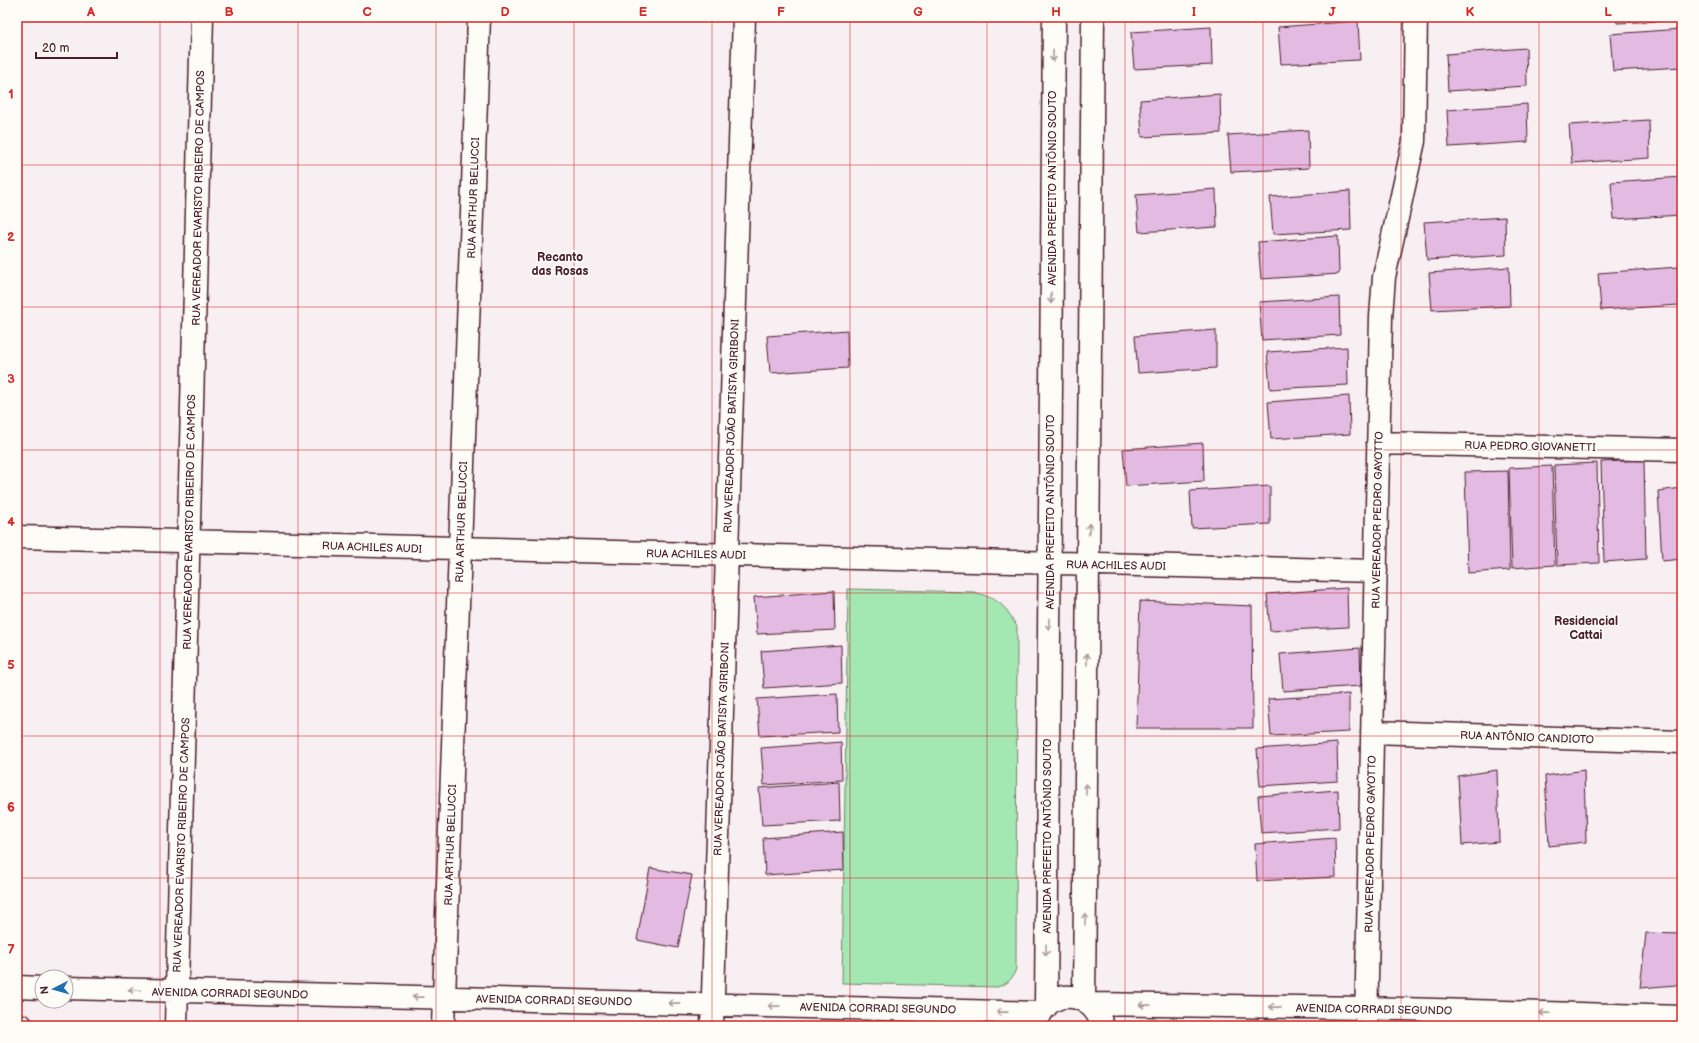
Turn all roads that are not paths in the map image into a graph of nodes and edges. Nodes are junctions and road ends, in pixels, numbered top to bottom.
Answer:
1 (202, 17) edge
2 (480, 17) edge
3 (744, 17) edge
4 (1054, 17) edge
5 (1093, 17) edge
6 (1416, 17) edge
7 (1378, 443) junction
8 (1682, 450) edge
9 (17, 537) edge
10 (189, 541) junction
11 (460, 549) junction
12 (727, 555) junction
13 (1049, 563) junction
14 (1088, 564) junction
15 (1376, 572) junction
16 (1372, 732) junction
17 (1682, 742) edge
18 (17, 987) edge
19 (34, 988) edge
20 (74, 988) edge
21 (177, 992) junction
22 (444, 998) junction
23 (1087, 1002) junction
24 (713, 1004) junction
25 (1041, 1015) edge
26 (1366, 1017) edge
27 (1682, 1018) edge
28 (17, 1026) edge
29 (22, 1026) edge
30 (176, 1026) edge
31 (443, 1026) edge
32 (712, 1026) edge
33 (1102, 1026) edge

1 - 10 street, RUA VEREADOR EVARISTO RIBEIRO DE CAMPOS
2 - 11 street, RUA ARTHUR BELUCCI
3 - 12 street, RUA VEREADOR JOÃO BATISTA GIRIBONI
4 -> 13 street, AVENIDA PREFEITO ANTÔNIO SOUTO
14 -> 5 street
6 - 7 street, RUA VEREADOR PEDRO GAYOTTO
7 - 8 street, RUA PEDRO GIOVANETTI
7 - 15 street, RUA VEREADOR PEDRO GAYOTTO
9 - 10 street, RUA ACHILES AUDI
10 - 11 street, RUA ACHILES AUDI
10 - 21 street, RUA VEREADOR EVARISTO RIBEIRO DE CAMPOS
11 - 12 street, RUA ACHILES AUDI
11 - 22 street, RUA ARTHUR BELUCCI
12 - 13 street, RUA ACHILES AUDI
12 - 24 street, RUA VEREADOR JOÃO BATISTA GIRIBONI
13 - 14 street, RUA ACHILES AUDI
13 -> 25 street, AVENIDA PREFEITO ANTÔNIO SOUTO
14 - 15 street, RUA ACHILES AUDI
23 -> 14 street
15 - 16 street, RUA VEREADOR PEDRO GAYOTTO
16 - 17 street, RUA ANTÔNIO CANDIOTO
16 - 26 street, RUA VEREADOR PEDRO GAYOTTO
18 - 19 street
21 -> 20 street, AVENIDA CORRADI SEGUNDO
22 -> 21 street, AVENIDA CORRADI SEGUNDO
21 - 30 street, RUA VEREADOR EVARISTO RIBEIRO DE CAMPOS
24 -> 22 street, AVENIDA CORRADI SEGUNDO
22 - 31 street, RUA ARTHUR BELUCCI
23 - 25 street, AVENIDA CORRADI SEGUNDO
26 -> 23 street, AVENIDA CORRADI SEGUNDO
23 - 33 street
25 -> 24 street, AVENIDA CORRADI SEGUNDO
24 - 32 street, RUA VEREADOR JOÃO BATISTA GIRIBONI
27 -> 26 street, AVENIDA CORRADI SEGUNDO
28 - 29 street

